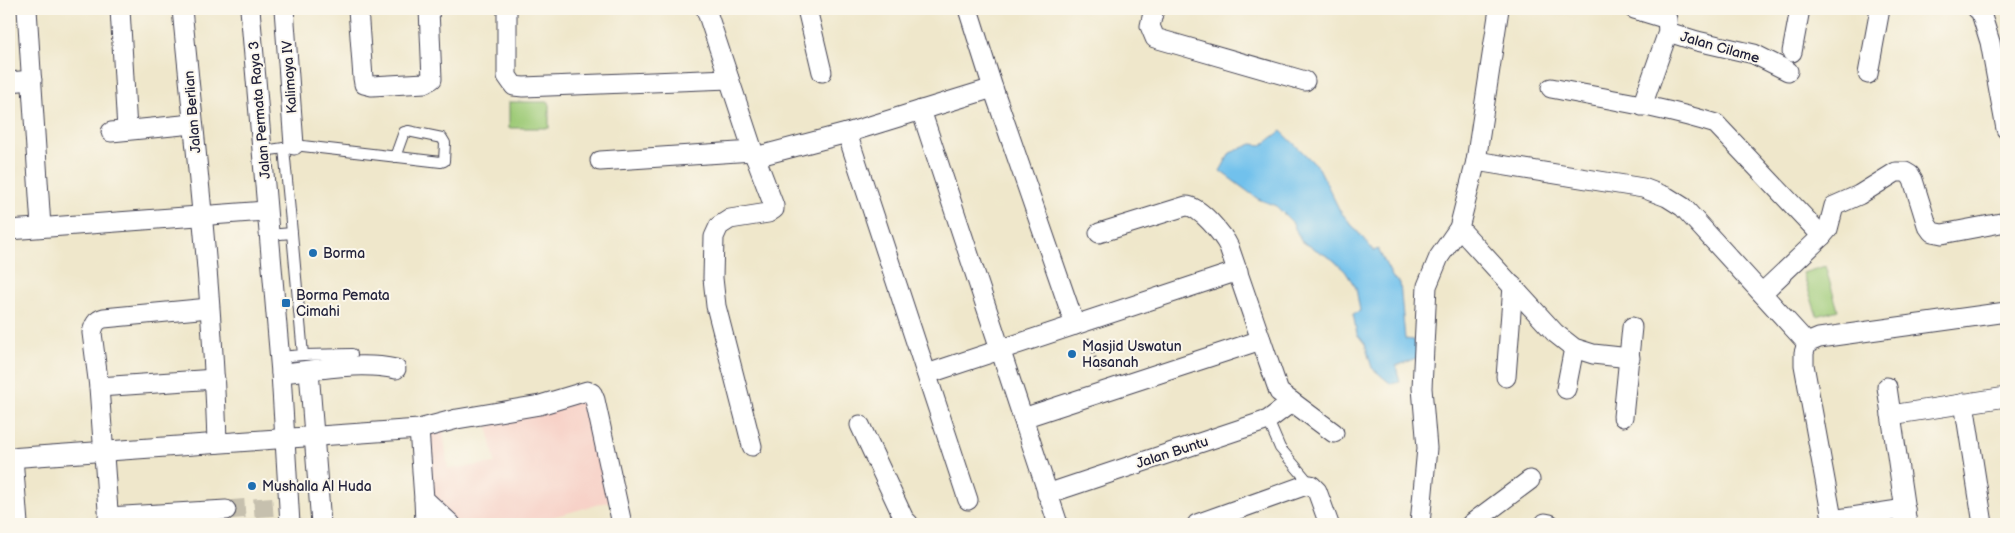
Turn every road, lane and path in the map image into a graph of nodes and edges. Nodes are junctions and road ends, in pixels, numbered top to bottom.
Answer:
1 (28, 9) edge
2 (120, 9) edge
3 (182, 9) edge
4 (250, 9) edge
5 (284, 9) edge
6 (358, 9) edge
7 (429, 9) edge
8 (507, 9) edge
9 (706, 9) edge
10 (807, 9) edge
11 (968, 9) edge
12 (1154, 9) edge
13 (1499, 9) edge
14 (1634, 9) edge
15 (1800, 9) edge
16 (1880, 9) edge
17 (1980, 9) edge
18 (1668, 32) junction
19 (1792, 52) dead end
20 (1788, 71) dead end
21 (822, 72) dead end
22 (1868, 74) dead end
23 (32, 80) junction
24 (729, 80) junction
25 (1304, 81) dead end
26 (9, 82) edge
27 (2003, 82) edge
28 (993, 88) junction
29 (1551, 88) dead end
30 (1642, 106) junction
31 (921, 110) junction
32 (193, 124) junction
33 (2006, 129) edge
34 (847, 133) junction
35 (289, 146) junction
36 (262, 151) junction
37 (754, 154) junction
38 (395, 157) junction
39 (600, 161) dead end
40 (1476, 161) junction
41 (266, 211) junction
42 (201, 215) junction
43 (2006, 222) edge
44 (41, 227) junction
45 (1459, 228) junction
46 (9, 230) edge
47 (292, 233) junction
48 (1099, 233) dead end
49 (268, 235) junction
50 (1822, 236) junction
51 (1238, 271) junction
52 (1513, 286) junction
53 (1762, 293) junction
54 (210, 308) junction
55 (2006, 312) edge
56 (1078, 324) junction
57 (1632, 327) dead end
58 (1261, 340) junction
59 (1807, 343) junction
60 (1574, 348) junction
61 (1000, 350) junction
62 (352, 354) dead end
63 (1630, 358) junction
64 (306, 363) junction
65 (280, 365) junction
66 (396, 369) dead end
67 (927, 374) junction
68 (1506, 377) dead end
69 (215, 379) junction
70 (99, 387) junction
71 (1887, 387) dead end
72 (1566, 389) dead end
73 (1107, 391) junction
74 (2006, 397) edge
75 (1292, 402) junction
76 (1964, 403) junction
77 (1891, 415) junction
78 (1623, 417) dead end
79 (1023, 418) junction
80 (1268, 420) junction
81 (860, 425) dead end
82 (419, 429) junction
83 (1334, 433) dead end
84 (314, 436) junction
85 (285, 438) junction
86 (217, 443) junction
87 (752, 446) dead end
88 (103, 450) junction
89 (11, 458) edge
90 (1530, 480) dead end
91 (1311, 485) junction
92 (1048, 494) junction
93 (424, 499) junction
94 (968, 500) dead end
95 (226, 510) tunnel mouth
96 (1906, 516) edge
97 (195, 518) edge
98 (109, 520) edge
99 (1832, 522) edge
100 (18, 524) edge
101 (290, 524) edge
102 (321, 524) edge
103 (425, 524) edge
104 (451, 524) edge
105 (622, 524) edge
106 (909, 524) edge
107 (1058, 524) edge
108 (1197, 524) edge
109 (1329, 524) edge
110 (1420, 524) edge
111 (1471, 524) edge
112 (1983, 524) edge

1 - 23 street
2 - 32 street
3 - 32 street, Jalan Berlian
4 - 36 street, Jalan Permata Raya 3
5 - 35 street, Kalimaya IV
6 - 7 street
8 - 24 street
9 - 24 street
10 - 21 street
11 - 28 street
12 - 25 street
13 - 40 street
14 - 18 street, Jalan Cilame
15 - 19 street
16 - 22 street
17 - 27 street
18 - 20 street, Jalan Cilame
18 - 30 street
23 - 26 street
23 - 44 street
24 - 37 street
27 - 33 street
28 - 31 street
28 - 56 street
29 - 30 street
30 - 50 street
31 - 34 street
31 - 61 street
32 - 42 street, Jalan Berlian
34 - 37 street
34 - 67 street
35 - 36 lane
35 - 38 lane
35 - 47 lane
36 - 41 street, Jalan Permata Raya 3
37 - 39 street
37 - 87 street
38 - 38 lane
40 - 45 street
40 - 53 street
41 - 42 street
41 - 49 street, Jalan Permata Raya 3
42 - 44 street
42 - 54 street, Jalan Berlian
43 - 50 street
44 - 46 street
45 - 52 street
45 - 110 street
47 - 49 lane
47 - 64 lane
48 - 51 street
49 - 65 street, Jalan Permata Raya 3
50 - 53 street
51 - 56 street
51 - 58 street
52 - 60 street
52 - 68 street
53 - 59 street
54 - 69 street, Jalan Berlian
54 - 70 street
55 - 59 street
56 - 61 street
56 - 73 path
57 - 63 street
58 - 73 street
58 - 75 street
59 - 99 street
60 - 63 street
60 - 72 street
61 - 67 street
61 - 79 street
62 - 64 lane
63 - 78 street
64 - 65 street
64 - 66 street
64 - 84 street
65 - 85 street, Jalan Permata Raya 3
67 - 94 street
69 - 70 street
69 - 86 street, Jalan Berlian
70 - 88 street
71 - 77 street
73 - 79 street
74 - 76 street
75 - 80 street, Jalan Buntu
75 - 83 street
76 - 77 street
76 - 112 street
77 - 96 street
79 - 92 street
80 - 91 lane
80 - 92 street, Jalan Buntu
81 - 106 street
82 - 84 street
82 - 93 street
82 - 105 street
84 - 85 street
84 - 102 street
85 - 86 street
85 - 101 street, Jalan Permata Raya 3
86 - 88 street
88 - 89 street
88 - 98 street
89 - 100 street
90 - 111 street
91 - 108 street
91 - 109 street
92 - 107 street
93 - 103 street
93 - 104 street
95 - 97 street
96 - 99 street
97 - 98 street

